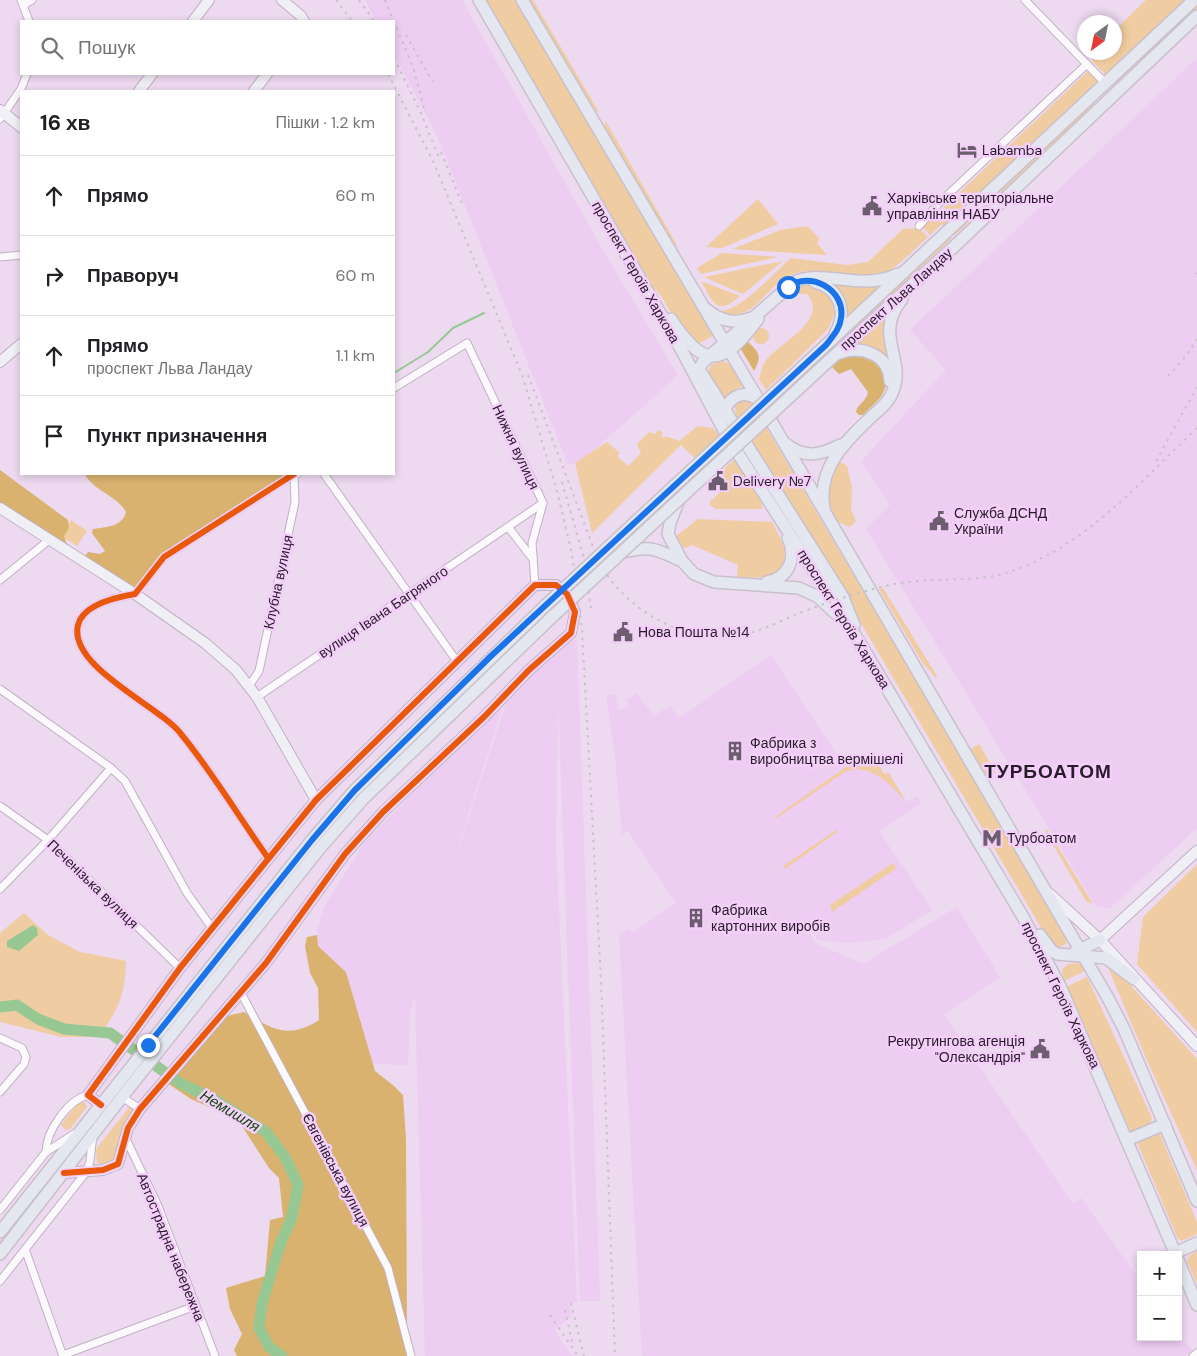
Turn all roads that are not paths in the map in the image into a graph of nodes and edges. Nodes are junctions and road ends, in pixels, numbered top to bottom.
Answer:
1 (32, 0) edge
2 (209, 0) edge
3 (282, 0) edge
4 (479, 0) edge
5 (522, 0) edge
6 (1025, 0) edge
7 (1194, 0) edge
8 (22, 3) edge
9 (1197, 16) edge
10 (29, 20) edge
11 (194, 20) edge
12 (303, 20) edge
13 (1087, 64) junction
14 (27, 75) edge
15 (151, 75) edge
16 (266, 75) edge
17 (1105, 84) junction
18 (20, 90) edge
19 (20, 90) edge
20 (140, 90) edge
21 (255, 90) edge
22 (1114, 93) junction
23 (2, 114) edge
24 (20, 126) edge
25 (920, 226) dead end
26 (20, 255) edge
27 (0, 257) edge
28 (912, 264) junction
29 (922, 276) junction
30 (801, 279) junction
31 (648, 294) junction
32 (698, 300) junction
33 (763, 310) junction
34 (835, 336) junction
35 (20, 345) edge
36 (826, 345) junction
37 (726, 346) junction
38 (844, 346) junction
39 (711, 355) junction
40 (835, 355) junction
41 (0, 362) edge
42 (700, 379) junction
43 (395, 387) edge
44 (756, 398) junction
45 (727, 405) junction
46 (884, 405) junction
47 (723, 430) junction
48 (782, 440) junction
49 (842, 445) junction
50 (293, 475) edge
51 (295, 475) edge
52 (325, 475) edge
53 (680, 497) junction
54 (543, 503) junction
55 (773, 506) junction
56 (0, 508) edge
57 (826, 514) junction
58 (508, 527) junction
59 (49, 540) junction
60 (620, 553) junction
61 (533, 559) junction
62 (682, 561) junction
63 (0, 580) edge
64 (760, 584) junction
65 (535, 585) junction
66 (135, 594) junction
67 (410, 594) junction
68 (860, 643) junction
69 (456, 660) junction
70 (249, 686) junction
71 (0, 689) edge
72 (258, 697) junction
73 (111, 768) junction
74 (316, 800) junction
75 (0, 806) edge
76 (48, 840) junction
77 (1197, 850) edge
78 (268, 858) junction
79 (0, 889) edge
80 (1046, 891) junction
81 (1023, 917) junction
82 (212, 928) junction
83 (1070, 932) junction
84 (1100, 940) junction
85 (1051, 950) junction
86 (1082, 953) junction
87 (180, 968) junction
88 (1134, 979) junction
89 (241, 993) junction
90 (0, 1038) edge
91 (1197, 1046) edge
92 (0, 1092) edge
93 (118, 1093) junction
94 (88, 1096) junction
95 (101, 1105) junction
96 (140, 1109) junction
97 (1165, 1124) junction
98 (81, 1130) junction
99 (93, 1135) junction
100 (126, 1139) junction
101 (1128, 1140) junction
102 (46, 1152) junction
103 (87, 1171) junction
104 (64, 1173) junction
105 (1197, 1201) edge
106 (0, 1210) edge
107 (0, 1232) edge
108 (1197, 1243) edge
109 (25, 1249) junction
110 (1174, 1251) edge
111 (1182, 1252) edge
112 (0, 1254) edge
113 (1182, 1270) edge
114 (0, 1281) edge
115 (1197, 1305) edge
116 (195, 1306) junction
117 (1197, 1353) edge
118 (63, 1356) edge
119 (215, 1356) edge
120 (411, 1356) edge
121 (1193, 1356) edge

1 - 8 street
2 - 11 street
3 - 12 street
4 - 31 main road, проспект Героїв Харкова
5 - 32 main road
6 - 13 street
7 - 17 main road, проспект Льва Ландау
8 - 10 street
9 - 22 main road, проспект Льва Ландау
13 - 17 street
13 - 25 street
14 - 18 street
15 - 20 street
16 - 21 street
17 - 22 main road
17 - 28 main road, проспект Льва Ландау
19 - 23 street
22 - 29 main road, проспект Льва Ландау
23 - 24 street
26 - 27 street
28 - 30 main road
28 - 34 main road, проспект Льва Ландау
29 - 38 main road, проспект Льва Ландау
29 - 46 main road
30 - 33 main road
30 - 36 main road
31 - 39 main road
31 - 42 main road
32 - 33 main road
32 - 37 main road
33 - 37 main road
34 - 36 main road, проспект Льва Ландау
34 - 38 main road
35 - 41 street
36 - 93 main road, проспект Льва Ландау, bridge
37 - 39 main road
37 - 44 main road
38 - 40 main road, проспект Льва Ландау
39 - 42 main road
40 - 46 main road
40 - 53 main road, проспект Льва Ландау, bridge
42 - 45 main road
42 - 47 main road, проспект Героїв Харкова
43 - 54 street, Нижня вулиця
44 - 45 main road
44 - 48 main road
45 - 47 main road
45 - 68 main road
46 - 49 main road
47 - 55 main road, проспект Героїв Харкова
48 - 49 main road
48 - 57 main road
49 - 57 main road
50 - 66 street
51 - 70 street, Клубна вулиця
52 - 67 street
53 - 60 main road, проспект Льва Ландау, bridge
53 - 62 main road
54 - 58 street, вулиця Івана Багряного
54 - 61 street, Нижня вулиця
55 - 64 main road
55 - 68 main road, проспект Героїв Харкова
56 - 59 street
57 - 80 main road
58 - 61 street
58 - 67 street, вулиця Івана Багряного
59 - 63 street
59 - 66 street
60 - 62 main road
60 - 93 main road, проспект Льва Ландау, bridge
61 - 65 street, Нижня вулиця
62 - 64 main road
64 - 68 main road
65 - 69 street
65 - 89 street
66 - 70 street
66 - 78 street
67 - 69 street
67 - 72 street, вулиця Івана Багряного
68 - 81 main road, проспект Героїв Харкова
69 - 74 street
70 - 72 street
71 - 73 street
72 - 74 street
73 - 76 street
73 - 82 street
74 - 78 street
75 - 76 street, Печенізька вулиця
76 - 79 street
76 - 87 street, Печенізька вулиця
77 - 84 street
78 - 82 street
80 - 83 main road
80 - 84 street
81 - 85 main road
81 - 101 main road, проспект Героїв Харкова
82 - 87 street
83 - 85 main road
83 - 86 main road
84 - 86 main road
84 - 88 street
85 - 86 main road
86 - 88 main road
86 - 97 main road
87 - 94 street
88 - 91 street
89 - 96 street
89 - 120 street, Євгенівська вулиця
90 - 92 street
93 - 95 main road, проспект Льва Ландау
93 - 96 street
93 - 99 main road, проспект Льва Ландау
94 - 95 street
94 - 102 street
95 - 98 main road, проспект Льва Ландау
96 - 100 street
97 - 101 main road
97 - 105 main road
98 - 102 street
98 - 107 main road, проспект Льва Ландау
99 - 103 street
99 - 104 main road, проспект Льва Ландау
100 - 103 street
100 - 116 street, Автострадна набережна
101 - 110 main road, проспект Героїв Харкова
102 - 106 street
103 - 104 street
103 - 109 street
104 - 112 main road, проспект Льва Ландау
108 - 111 main road
109 - 114 street
109 - 118 street
113 - 115 main road, проспект Героїв Харкова
116 - 118 street
116 - 119 street, Автострадна набережна
117 - 121 street

